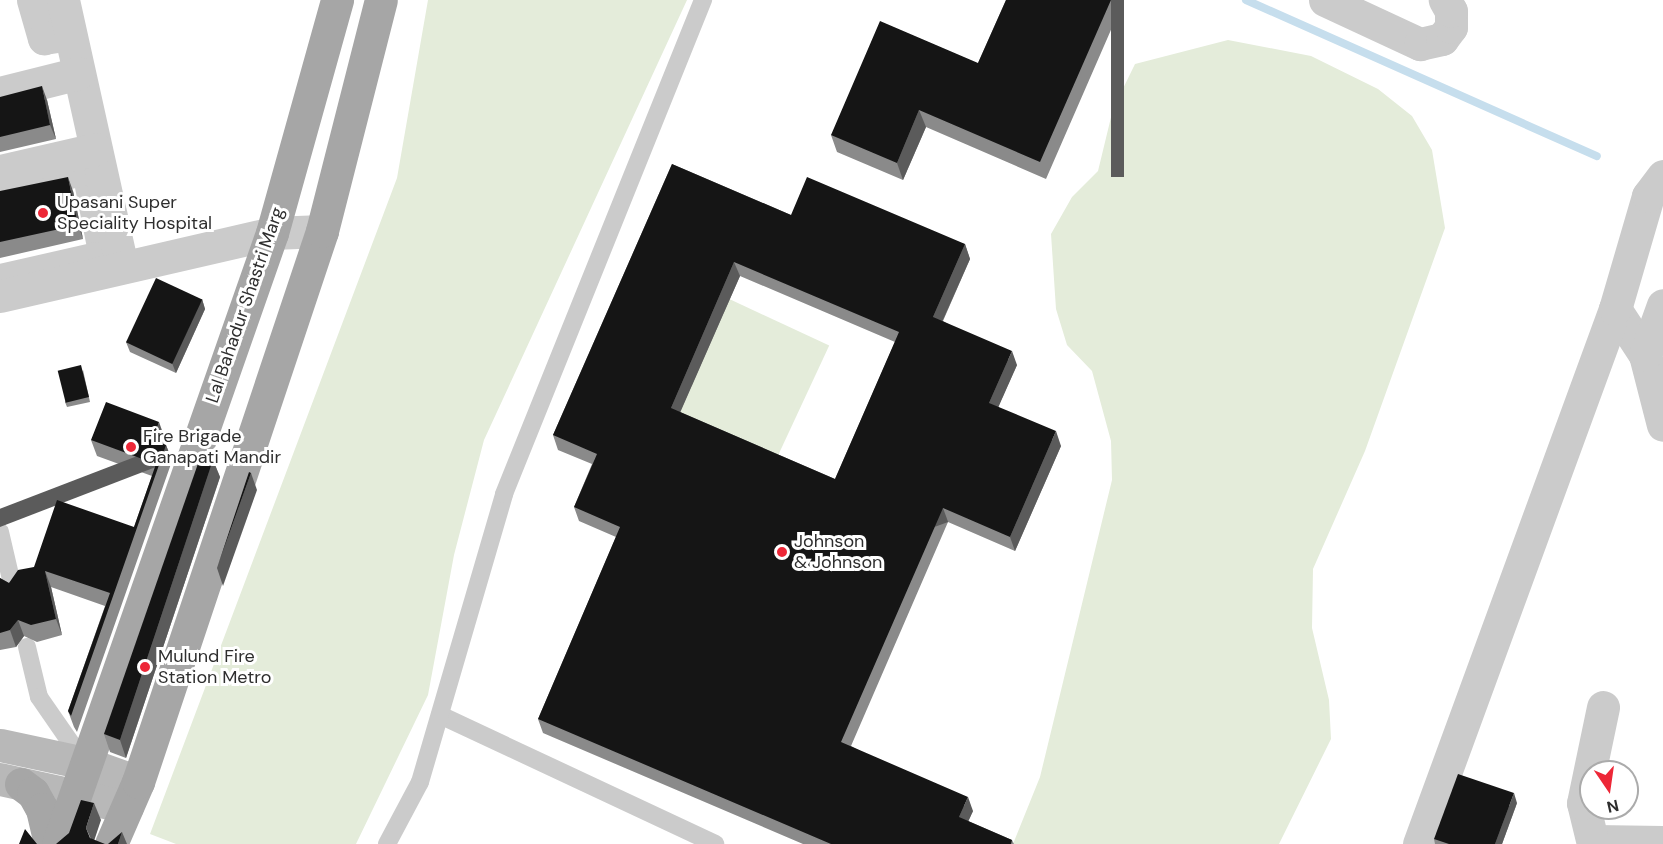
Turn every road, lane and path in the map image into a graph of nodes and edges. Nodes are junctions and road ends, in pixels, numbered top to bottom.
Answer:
1 (33, 0) edge
2 (63, 0) edge
3 (337, 0) edge
4 (381, 0) edge
5 (703, 0) edge
6 (1325, 0) edge
7 (1445, 0) edge
8 (71, 57) junction
9 (0, 78) edge
10 (0, 93) edge
11 (91, 162) junction
12 (0, 171) edge
13 (1663, 176) edge
14 (0, 196) edge
15 (322, 231) junction
16 (272, 232) junction
17 (106, 258) junction
18 (0, 273) edge
19 (0, 296) edge
20 (1663, 305) edge
21 (1615, 309) junction
22 (1645, 355) junction
23 (1663, 425) edge
24 (0, 532) edge
25 (13, 588) edge
26 (27, 647) edge
27 (1603, 707) dead end
28 (440, 715) junction
29 (0, 745) edge
30 (86, 763) junction
31 (10, 781) edge
32 (132, 794) junction
33 (75, 796) junction
34 (1663, 842) edge
35 (113, 843) edge
36 (1594, 843) edge
37 (50, 844) edge
38 (58, 844) edge
39 (387, 844) edge
40 (715, 844) edge
41 (1419, 844) edge

1 - 8 street
2 - 8 street
3 - 16 main road, Lal Bahadur Shastri Marg
4 - 15 main road
5 - 28 lane
6 - 7 street
8 - 9 street
8 - 10 street
8 - 11 street
11 - 12 street
11 - 14 lane
11 - 17 street
13 - 21 street
15 - 16 street
15 - 32 main road
16 - 17 street
16 - 30 main road, Lal Bahadur Shastri Marg
17 - 18 lane
17 - 19 street
20 - 22 street
21 - 22 street
21 - 41 street
22 - 23 street
24 - 25 lane
26 - 30 lane
27 - 36 street
28 - 39 lane
28 - 40 lane
29 - 30 street
30 - 32 street
30 - 33 main road, Lal Bahadur Shastri Marg
31 - 33 street
31 - 37 main road
32 - 33 street
32 - 35 main road
33 - 38 main road, Lal Bahadur Shastri Marg
34 - 36 street

